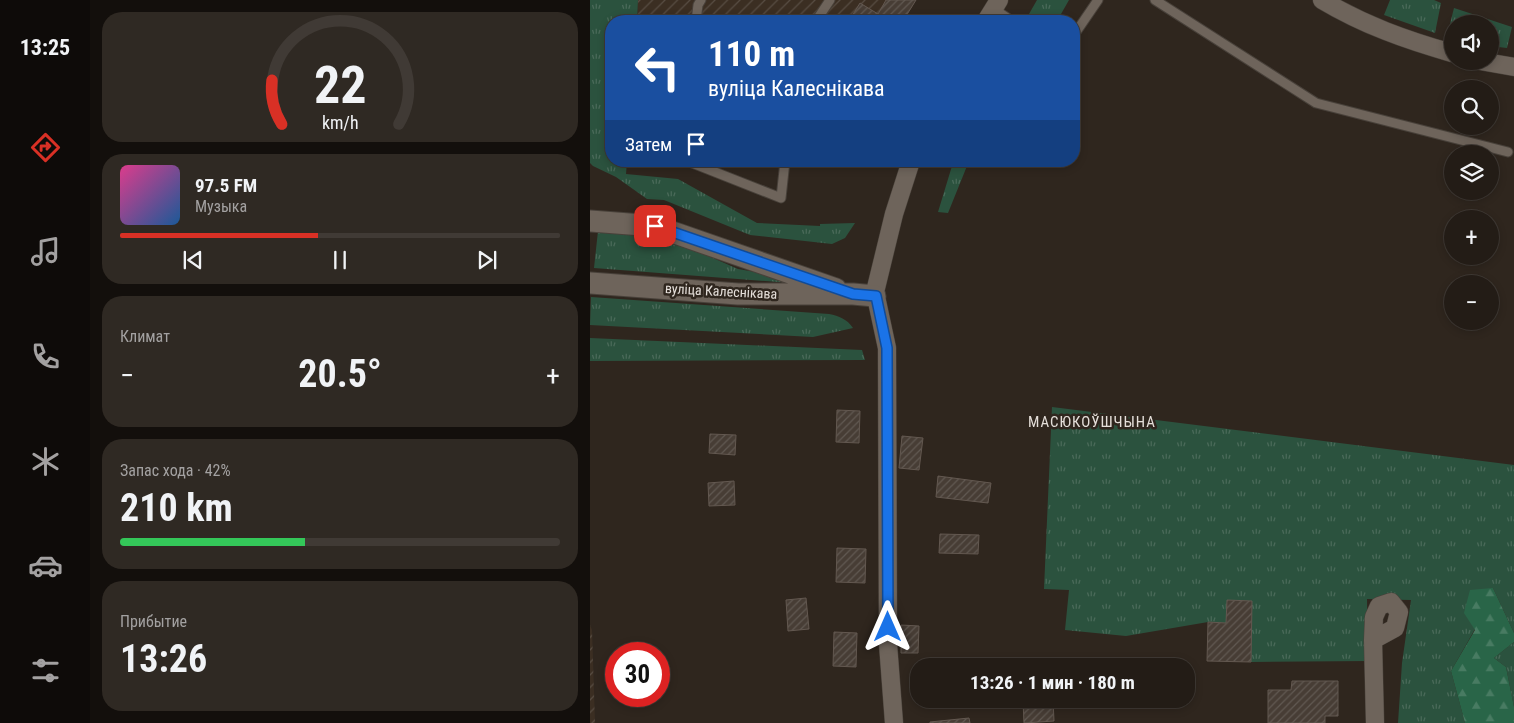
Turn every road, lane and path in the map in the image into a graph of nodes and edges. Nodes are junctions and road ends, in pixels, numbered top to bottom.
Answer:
1 (701, 0) edge
2 (830, 0) edge
3 (1098, 0) edge
4 (1155, 0) edge
5 (1322, 0) edge
6 (697, 15) edge
7 (820, 15) edge
8 (1080, 26) edge
9 (1444, 51) edge
10 (1499, 64) edge
11 (1513, 66) edge
12 (1508, 152) dead end
13 (702, 167) edge
14 (784, 167) edge
15 (908, 167) edge
16 (590, 221) edge
17 (590, 283) edge
18 (853, 294) junction
19 (876, 296) junction
20 (1373, 640) dead end
21 (894, 723) edge
22 (1375, 723) edge

1 - 6 lane
2 - 7 lane
3 - 8 lane
4 - 12 lane
5 - 9 street
10 - 11 street
13 - 14 lane
15 - 19 street
16 - 18 street, вуліца Калеснікава
17 - 18 street, вуліца Калеснікава
18 - 19 street, вуліца Калеснікава
19 - 21 street
20 - 22 street

